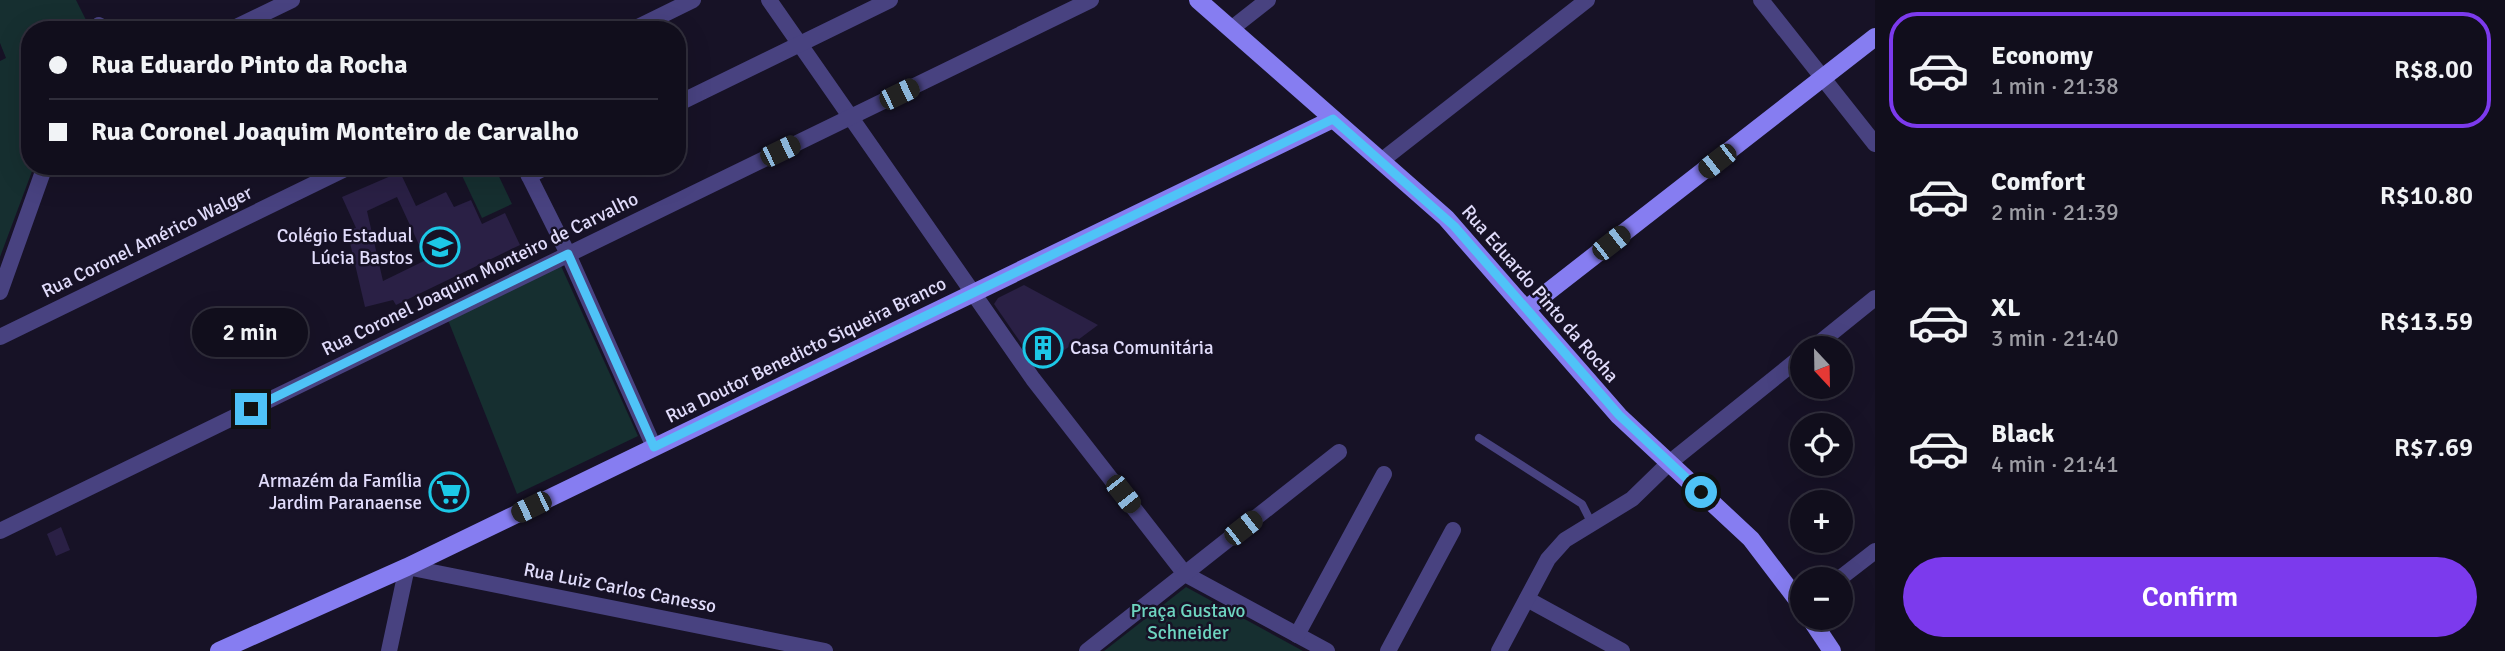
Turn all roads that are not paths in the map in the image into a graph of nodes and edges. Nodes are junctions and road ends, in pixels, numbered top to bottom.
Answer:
1 (292, 0) edge
2 (693, 0) edge
3 (769, 0) edge
4 (890, 0) edge
5 (1091, 0) edge
6 (1198, 0) edge
7 (1268, 0) edge
8 (1587, 0) edge
9 (1761, 0) edge
10 (249, 21) edge
11 (650, 21) edge
12 (1231, 29) junction
13 (1875, 37) edge
14 (800, 44) junction
15 (1823, 78) junction
16 (686, 99) edge
17 (850, 117) junction
18 (1333, 119) junction
19 (1875, 144) edge
20 (1381, 161) junction
21 (42, 175) edge
22 (333, 175) edge
23 (529, 175) edge
24 (568, 254) junction
25 (0, 292) edge
26 (973, 293) junction
27 (1875, 298) edge
28 (1526, 309) junction
29 (1828, 336) edge
30 (0, 337) edge
31 (1790, 366) edge
32 (1479, 438) dead end
33 (654, 447) junction
34 (1339, 452) dead end
35 (1669, 463) junction
36 (1384, 474) dead end
37 (1592, 524) junction
38 (1453, 530) dead end
39 (0, 531) edge
40 (1875, 551) edge
41 (407, 566) junction
42 (1853, 568) edge
43 (1185, 574) junction
44 (1790, 590) edge
45 (1527, 599) junction
46 (1818, 630) edge
47 (1297, 635) junction
48 (219, 651) edge
49 (389, 651) edge
50 (825, 651) edge
51 (1087, 651) edge
52 (1327, 651) edge
53 (1388, 651) edge
54 (1499, 651) edge
55 (1622, 651) edge
56 (1832, 651) edge

1 - 10 street
2 - 11 street
3 - 14 street
4 - 14 street
5 - 17 street, Rua Coronel Joaquim Monteiro de Carvalho
6 - 12 main road, Rua Eduardo Pinto da Rocha
7 - 12 street
8 - 20 street
9 - 15 street
12 - 18 main road, Rua Eduardo Pinto da Rocha
13 - 15 main road
14 - 16 street
14 - 17 street
15 - 19 street
15 - 28 main road
17 - 24 street, Rua Coronel Joaquim Monteiro de Carvalho
17 - 26 street
18 - 20 main road, Rua Eduardo Pinto da Rocha
18 - 26 main road, Rua Doutor Benedicto Siqueira Branco
20 - 28 main road, Rua Eduardo Pinto da Rocha
21 - 25 street
22 - 30 street, Rua Coronel Américo Walger
23 - 24 street
24 - 33 street
24 - 39 street, Rua Coronel Joaquim Monteiro de Carvalho
26 - 33 main road, Rua Doutor Benedicto Siqueira Branco
26 - 43 street
27 - 29 street
28 - 35 main road, Rua Eduardo Pinto da Rocha
31 - 35 street
32 - 37 lane
33 - 41 main road, Rua Doutor Benedicto Siqueira Branco
34 - 43 street
35 - 37 street
35 - 44 main road, Rua Eduardo Pinto da Rocha
36 - 47 street
37 - 45 street
38 - 53 street
40 - 42 street
41 - 48 main road, Rua Doutor Benedicto Siqueira Branco
41 - 49 street
41 - 50 street, Rua Luiz Carlos Canesso
43 - 47 street
43 - 51 street
45 - 54 street
45 - 55 street
46 - 56 main road
47 - 52 street

